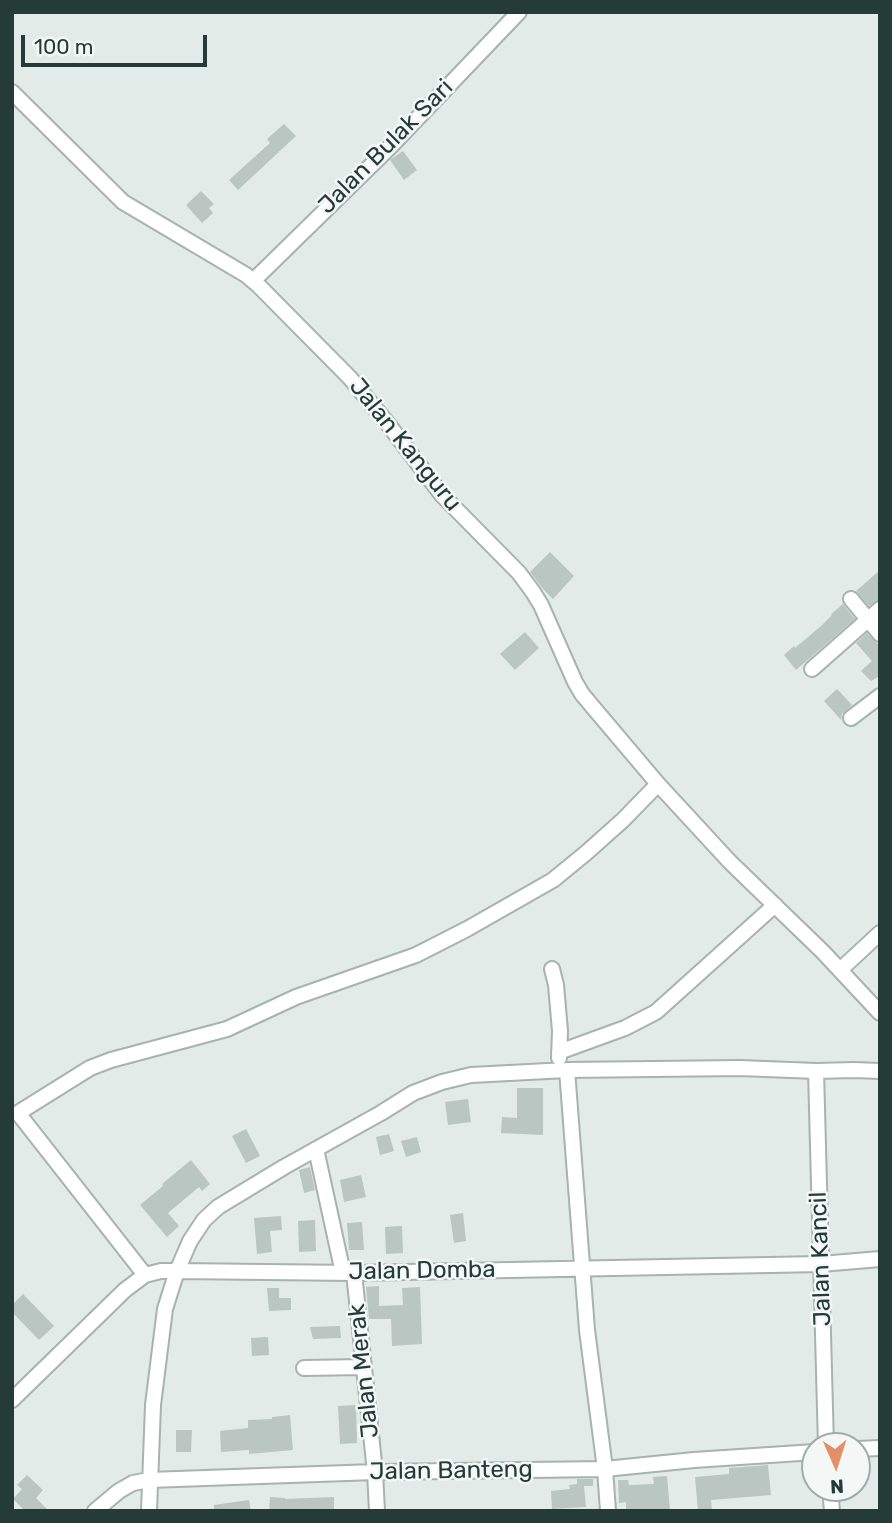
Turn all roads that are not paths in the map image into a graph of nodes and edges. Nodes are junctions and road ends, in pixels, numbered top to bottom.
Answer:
1 (519, 12) edge
2 (12, 92) edge
3 (253, 281) junction
4 (851, 599) dead end
5 (880, 609) edge
6 (867, 620) junction
7 (880, 634) edge
8 (812, 669) dead end
9 (880, 696) edge
10 (851, 719) dead end
11 (658, 784) junction
12 (775, 905) junction
13 (880, 933) edge
14 (552, 969) dead end
15 (840, 971) junction
16 (880, 1013) edge
17 (559, 1052) junction
18 (563, 1070) junction
19 (816, 1071) junction
20 (880, 1072) edge
21 (316, 1149) junction
22 (880, 1259) edge
23 (821, 1264) junction
24 (582, 1269) junction
25 (177, 1271) junction
26 (349, 1273) junction
27 (145, 1275) junction
28 (364, 1367) junction
29 (304, 1368) dead end
30 (15, 1394) edge
31 (826, 1432) edge
32 (801, 1453) edge
33 (605, 1469) junction
34 (375, 1472) junction
35 (149, 1480) junction
36 (95, 1511) edge
37 (149, 1511) edge
38 (377, 1511) edge
39 (608, 1511) edge

1 - 3 street, Jalan Bulak Sari
2 - 3 street, Jalan Kanguru
3 - 11 street, Jalan Kanguru
4 - 6 street
5 - 6 street
6 - 7 street
6 - 8 street
9 - 10 street
11 - 12 street, Jalan Kanguru
11 - 27 street
12 - 15 street, Jalan Kanguru
12 - 17 street
13 - 15 street
14 - 17 street
15 - 16 street, Jalan Kanguru
17 - 18 street
18 - 19 street
18 - 21 street
18 - 24 street
19 - 20 street
19 - 23 street, Jalan Kancil
21 - 25 street
21 - 26 street, Jalan Merak
22 - 23 street, Jalan Domba
23 - 24 street, Jalan Domba
23 - 31 street, Jalan Kancil
24 - 26 street, Jalan Domba
24 - 33 street
25 - 26 street, Jalan Domba
25 - 27 street, Jalan Domba
25 - 35 street
26 - 28 street, Jalan Merak
27 - 30 street
28 - 29 street
28 - 34 street, Jalan Merak
32 - 33 street, Jalan Banteng
33 - 34 street, Jalan Banteng
33 - 39 street
34 - 35 street, Jalan Banteng
34 - 38 street, Jalan Merak
35 - 36 street, Jalan Banteng
35 - 37 street

